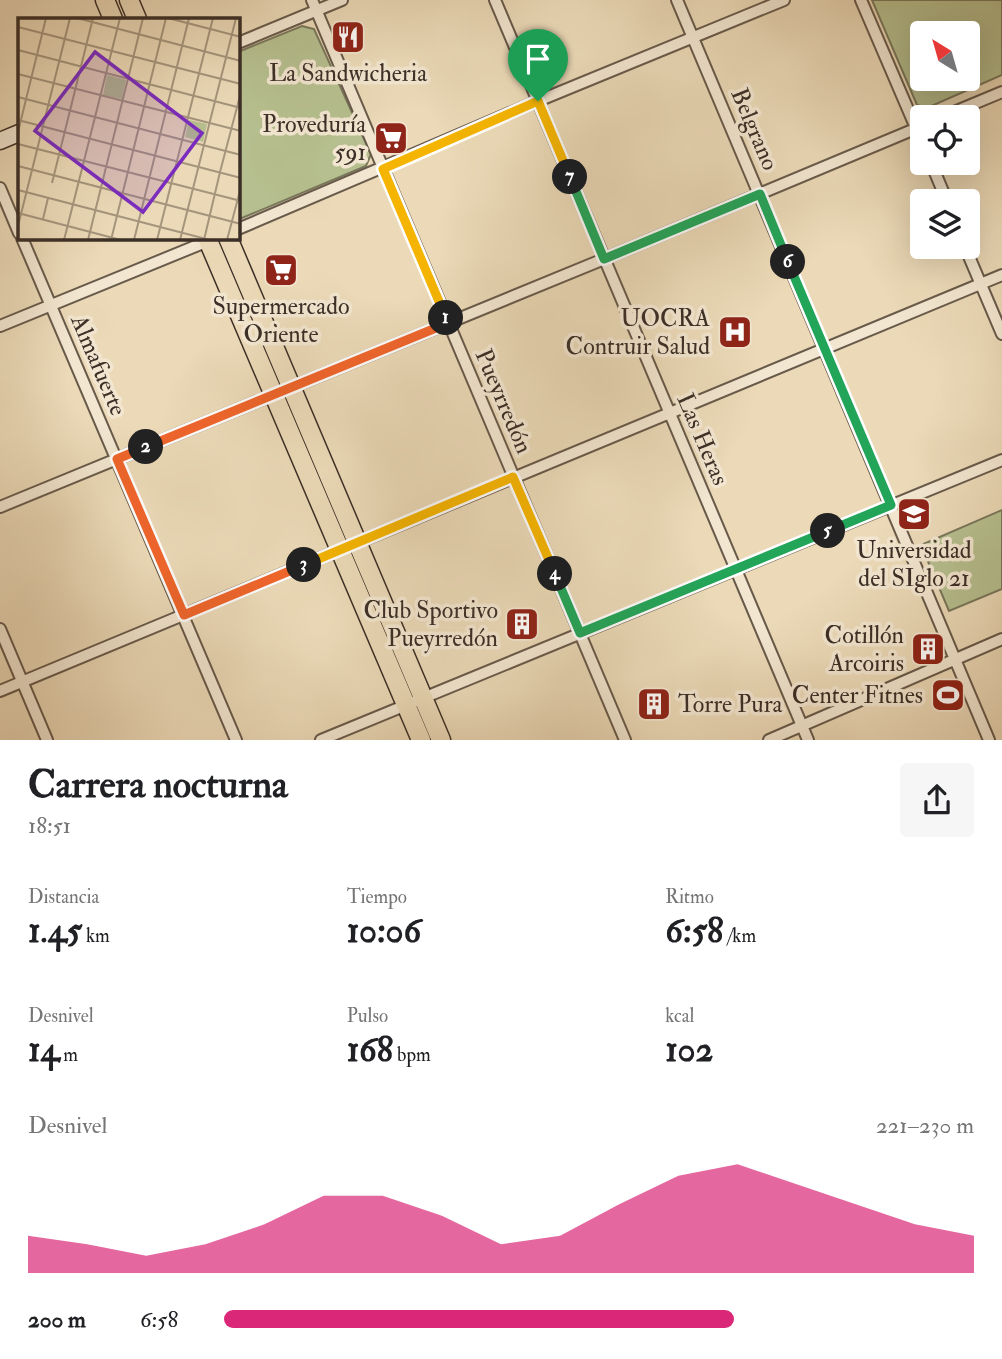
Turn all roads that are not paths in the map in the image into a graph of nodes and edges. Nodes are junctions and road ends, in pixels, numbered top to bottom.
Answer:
1 (105, 0) edge
2 (129, 0) edge
3 (342, 0) edge
4 (495, 0) edge
5 (677, 0) edge
6 (784, 0) edge
7 (861, 0) edge
8 (314, 5) edge
9 (113, 18) edge
10 (138, 18) edge
11 (692, 38) junction
12 (240, 42) edge
13 (1002, 92) edge
14 (538, 101) junction
15 (971, 105) edge
16 (910, 107) edge
17 (910, 131) edge
18 (18, 133) edge
19 (0, 141) edge
20 (383, 169) junction
21 (0, 188) edge
22 (760, 194) junction
23 (240, 228) edge
24 (18, 231) edge
25 (23, 240) edge
26 (208, 240) edge
27 (210, 240) edge
28 (229, 240) edge
29 (604, 259) junction
30 (970, 259) edge
31 (1002, 275) edge
32 (981, 283) junction
33 (51, 306) junction
34 (448, 323) junction
35 (0, 327) edge
36 (1002, 334) edge
37 (825, 348) junction
38 (291, 387) junction
39 (274, 394) junction
40 (668, 413) junction
41 (117, 459) junction
42 (1002, 460) edge
43 (513, 477) junction
44 (891, 505) junction
45 (0, 507) edge
46 (349, 547) junction
47 (735, 569) junction
48 (184, 615) junction
49 (0, 629) edge
50 (580, 633) junction
51 (1002, 639) edge
52 (955, 659) junction
53 (22, 681) junction
54 (0, 691) edge
55 (414, 700) junction
56 (802, 726) junction
57 (47, 740) edge
58 (236, 740) edge
59 (321, 740) edge
60 (421, 740) edge
61 (440, 740) edge
62 (625, 740) edge
63 (769, 740) edge
64 (808, 740) edge
65 (989, 740) edge

1 - 9 main road
2 - 10 main road
3 - 8 street
4 - 14 street, Las Heras
5 - 11 street, Belgrano
6 - 11 street
7 - 16 street
8 - 12 street
8 - 20 street, Pueyrredón
11 - 14 street
11 - 22 street, Belgrano
13 - 15 street
14 - 20 street
14 - 29 street, Las Heras
17 - 22 street
18 - 19 main road
20 - 23 street
20 - 34 street, Pueyrredón
21 - 24 street
22 - 29 street
22 - 37 street, Belgrano
25 - 33 street, Almafuerte
26 - 33 street
27 - 39 main road
28 - 38 main road
29 - 34 street
29 - 40 street, Las Heras
30 - 32 street
31 - 32 street
32 - 36 street
32 - 37 street
33 - 35 street
33 - 41 street, Almafuerte
34 - 38 street
34 - 43 street, Pueyrredón
37 - 40 street
37 - 44 street, Belgrano
38 - 39 street
38 - 46 main road
39 - 41 street
39 - 46 main road
40 - 43 street
40 - 47 street, Las Heras
41 - 45 street
41 - 48 street, Almafuerte
42 - 44 street
43 - 46 street
43 - 50 street, Pueyrredón
44 - 47 street
44 - 52 street, Belgrano
46 - 48 street
46 - 55 main road
47 - 50 street
47 - 56 street, Las Heras
48 - 53 street
48 - 58 street, Almafuerte
49 - 53 street
50 - 55 street
50 - 62 street, Pueyrredón
51 - 52 street
52 - 56 street
52 - 65 street, Belgrano
53 - 54 street
53 - 57 street
55 - 59 street
55 - 60 main road
55 - 61 main road
56 - 63 street
56 - 64 street, Las Heras

